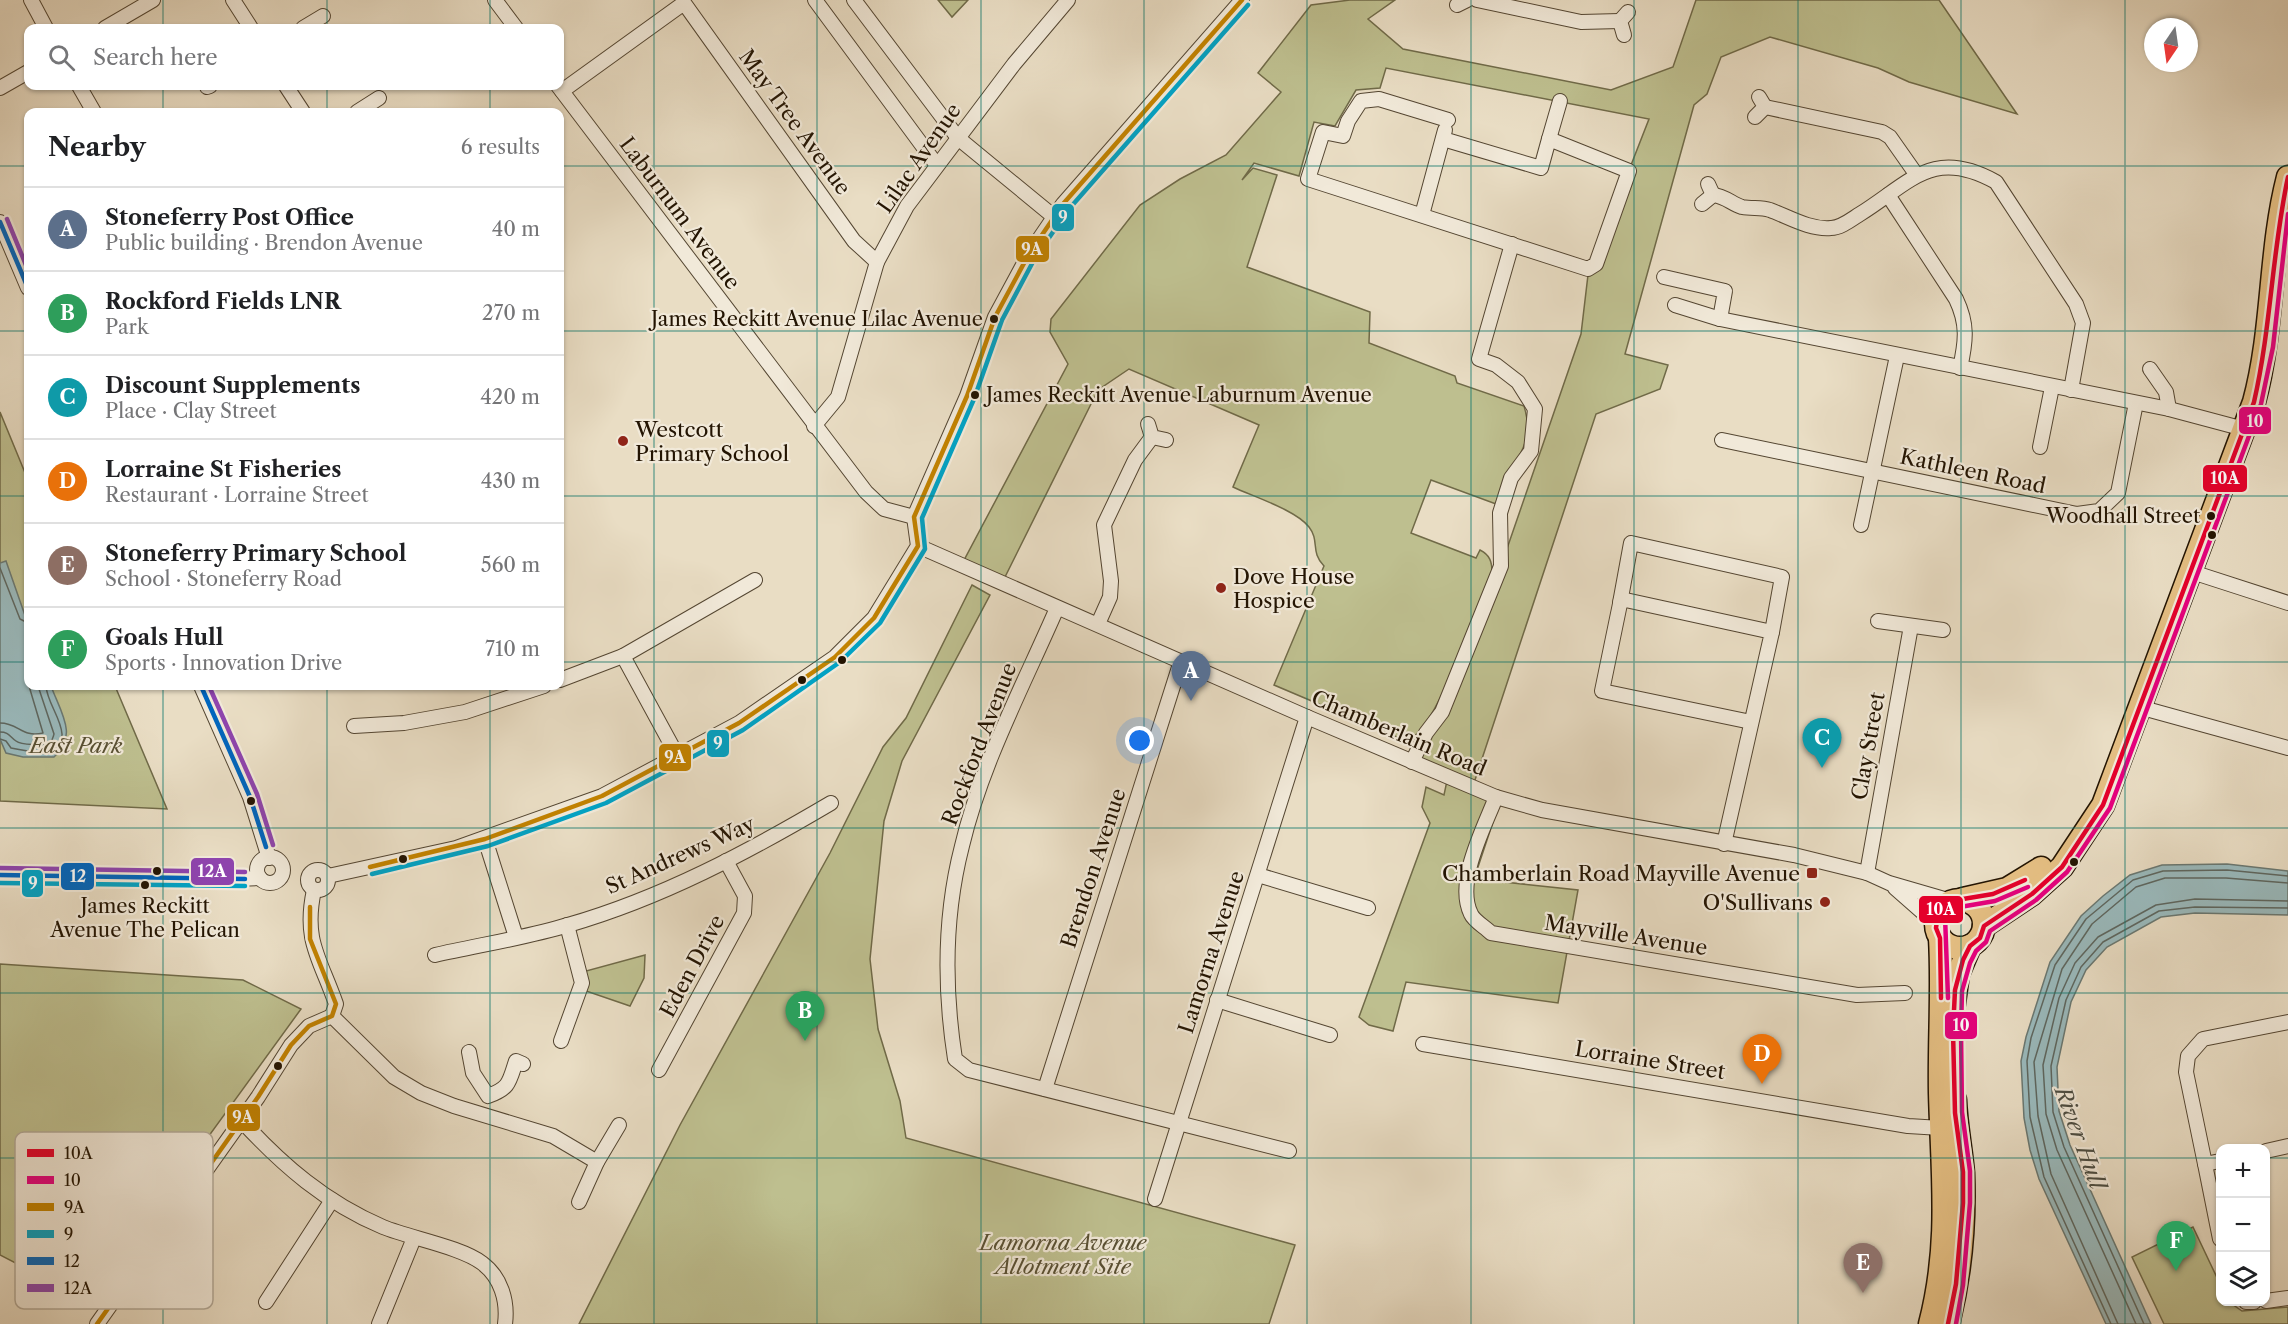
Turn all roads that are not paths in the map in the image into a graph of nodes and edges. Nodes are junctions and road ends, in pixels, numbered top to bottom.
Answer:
1 (31, 0) edge
2 (153, 0) edge
3 (233, 0) edge
4 (495, 0) edge
5 (814, 0) edge
6 (854, 0) edge
7 (1068, 0) edge
8 (1242, 0) edge
9 (1477, 0) edge
10 (687, 1) edge
11 (1545, 6) edge
12 (323, 16) dead end
13 (1624, 23) dead end
14 (44, 24) edge
15 (112, 24) edge
16 (248, 24) edge
17 (310, 24) edge
18 (513, 24) edge
19 (24, 74) edge
20 (564, 85) edge
21 (0, 88) edge
22 (81, 90) edge
23 (289, 90) edge
24 (562, 90) edge
25 (379, 98) dead end
26 (1560, 100) dead end
27 (1760, 107) dead end
28 (92, 108) edge
29 (300, 108) edge
30 (363, 108) edge
31 (958, 138) junction
32 (1443, 139) junction
33 (1549, 139) junction
34 (936, 164) junction
35 (1916, 174) junction
36 (2288, 177) edge
37 (1708, 194) dead end
38 (1888, 195) junction
39 (1422, 215) junction
40 (1053, 216) junction
41 (0, 222) edge
42 (1512, 244) junction
43 (877, 262) junction
44 (1664, 277) dead end
45 (24, 279) edge
46 (1676, 305) dead end
47 (1720, 319) junction
48 (1898, 356) junction
49 (1960, 368) junction
50 (2150, 369) dead end
51 (2052, 387) junction
52 (2071, 390) junction
53 (2136, 403) junction
54 (2169, 409) junction
55 (814, 426) junction
56 (2244, 429) junction
57 (1155, 434) dead end
58 (1722, 440) dead end
59 (2040, 447) dead end
60 (1872, 471) junction
61 (914, 517) junction
62 (1862, 525) dead end
63 (918, 546) junction
64 (2189, 571) junction
65 (751, 587) dead end
66 (1620, 603) junction
67 (2288, 603) edge
68 (1057, 608) junction
69 (1878, 621) dead end
70 (1098, 624) junction
71 (1911, 626) junction
72 (1943, 630) dead end
73 (1772, 632) junction
74 (623, 656) junction
75 (1181, 661) junction
76 (564, 678) edge
77 (203, 690) edge
78 (532, 690) edge
79 (2139, 707) junction
80 (1306, 717) junction
81 (1751, 722) junction
82 (354, 726) dead end
83 (2288, 748) edge
84 (678, 757) junction
85 (1412, 762) junction
86 (2115, 772) junction
87 (1496, 797) junction
88 (829, 821) dead end
89 (485, 839) junction
90 (1724, 844) junction
91 (267, 852) junction
92 (726, 861) junction
93 (282, 873) junction
94 (1867, 873) junction
95 (0, 875) edge
96 (1258, 875) junction
97 (260, 878) junction
98 (311, 881) junction
99 (1889, 883) junction
100 (1957, 900) junction
101 (1368, 908) dead end
102 (567, 925) junction
103 (1984, 926) junction
104 (1938, 933) junction
105 (516, 937) junction
106 (1970, 946) junction
107 (435, 955) dead end
108 (1905, 993) dead end
109 (1217, 1000) junction
110 (332, 1016) junction
111 (2288, 1022) edge
112 (559, 1034) dead end
113 (1330, 1035) dead end
114 (1423, 1044) dead end
115 (469, 1052) dead end
116 (523, 1064) dead end
117 (659, 1070) dead end
118 (1045, 1089) junction
119 (485, 1090) junction
120 (482, 1115) junction
121 (241, 1120) junction
122 (619, 1125) dead end
123 (1180, 1125) junction
124 (1941, 1128) junction
125 (2288, 1146) edge
126 (2270, 1150) edge
127 (1290, 1151) dead end
128 (213, 1159) edge
129 (597, 1162) junction
130 (2216, 1162) edge
131 (2205, 1164) junction
132 (1155, 1199) dead end
133 (332, 1200) junction
134 (579, 1202) dead end
135 (2216, 1219) edge
136 (414, 1238) junction
137 (2288, 1298) edge
138 (2270, 1300) edge
139 (266, 1302) dead end
140 (107, 1309) edge
141 (96, 1324) edge
142 (378, 1324) edge
143 (505, 1324) edge
144 (1930, 1324) edge
145 (1948, 1324) edge

1 - 14 street
2 - 15 street
3 - 16 street
4 - 18 street
5 - 34 street
6 - 31 street
7 - 31 street, Lilac Avenue
8 - 40 street
9 - 11 street
10 - 20 street
10 - 43 street, May Tree Avenue
11 - 13 street
12 - 17 street
19 - 21 street
22 - 28 street
23 - 29 street
24 - 55 street, Laburnum Avenue
25 - 30 street
26 - 33 street
27 - 35 street
31 - 34 street, Lilac Avenue
31 - 40 street
32 - 33 street
32 - 39 street
32 - 39 street
33 - 42 street
34 - 43 street, Lilac Avenue
35 - 38 street
35 - 52 street
36 - 56 highway
37 - 38 street
38 - 49 street
39 - 42 street
40 - 61 street
41 - 45 street
42 - 85 street
43 - 55 street, Lilac Avenue
44 - 47 street
46 - 47 street
47 - 48 street
48 - 49 street
48 - 60 street
49 - 51 street
50 - 54 street
51 - 52 street
51 - 59 street
52 - 53 street
53 - 54 street
53 - 60 street, Kathleen Road
54 - 56 street
55 - 61 street, Laburnum Avenue
56 - 64 highway
57 - 70 street
58 - 60 street, Kathleen Road
60 - 62 street
61 - 63 street
63 - 68 street, Chamberlain Road
63 - 84 street
64 - 67 street
64 - 79 highway
65 - 74 street
66 - 73 street
66 - 73 street
66 - 81 street
68 - 70 street, Chamberlain Road
68 - 118 street, Rockford Avenue
69 - 71 street
70 - 75 street, Chamberlain Road
71 - 72 street
71 - 94 street, Clay Street
73 - 81 street
74 - 76 street
74 - 84 street
75 - 80 street, Chamberlain Road
75 - 118 street, Brendon Avenue
77 - 91 street
78 - 82 street
79 - 83 street
79 - 86 highway
80 - 85 street, Chamberlain Road
80 - 96 street, Lamorna Avenue
81 - 90 street
84 - 89 street
85 - 87 street, Chamberlain Road
86 - 100 highway
86 - 103 highway
87 - 90 street, Chamberlain Road
87 - 108 street, Mayville Avenue
88 - 92 street, St Andrews Way
89 - 98 street
89 - 105 street
90 - 94 street, Chamberlain Road
91 - 93 street
91 - 97 street
92 - 102 street, St Andrews Way
92 - 117 street, Eden Drive
93 - 97 street
93 - 98 street
94 - 99 street, Chamberlain Road
95 - 97 street
96 - 101 street
96 - 109 street, Lamorna Avenue
98 - 110 street
99 - 100 street, Chamberlain Road
99 - 104 street, Chamberlain Road
100 - 103 highway
100 - 104 highway
102 - 105 street, St Andrews Way
102 - 112 street
103 - 106 highway
104 - 106 highway
104 - 124 highway
105 - 107 street, St Andrews Way
106 - 145 highway
109 - 113 street
109 - 123 street, Lamorna Avenue
110 - 120 street
110 - 121 street
111 - 131 street
114 - 124 street, Lorraine Street
115 - 119 street
116 - 119 street
118 - 123 street, Rockford Avenue
119 - 120 street
120 - 129 street
121 - 128 street
121 - 133 street
122 - 129 street
123 - 127 street, Rockford Avenue
123 - 132 street, Lamorna Avenue
124 - 144 highway
125 - 126 street
129 - 134 street
130 - 131 street
131 - 135 street
133 - 136 street
133 - 139 street
136 - 142 street
136 - 143 street
137 - 138 street
140 - 141 street

